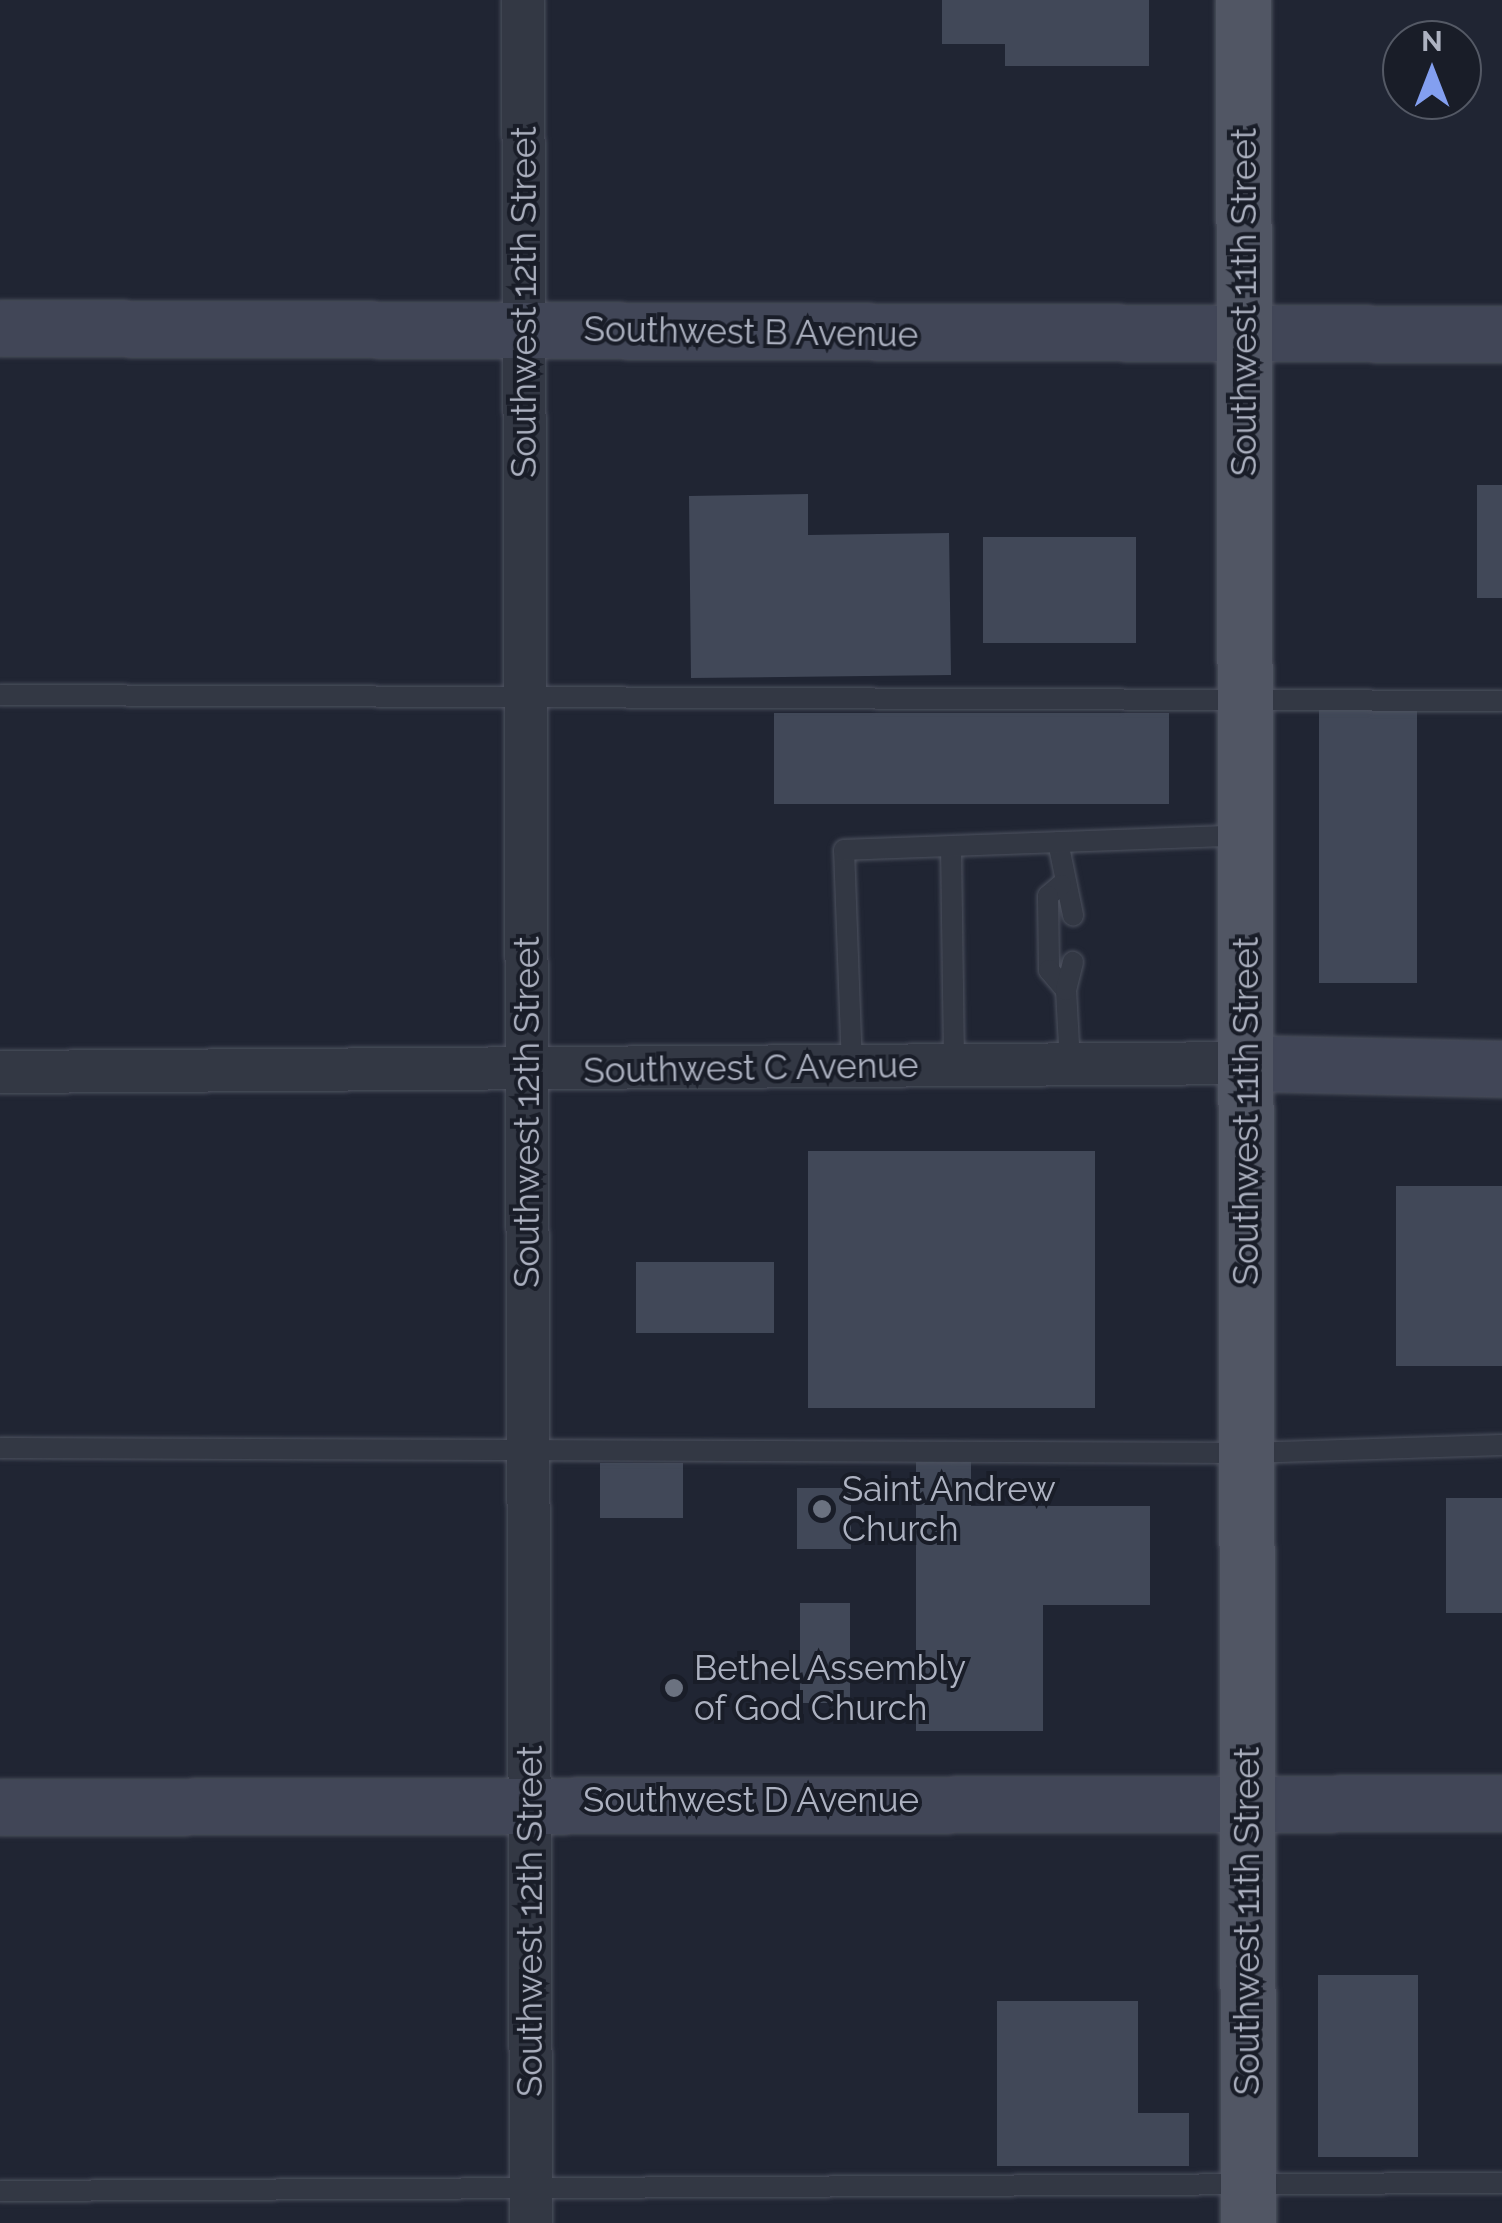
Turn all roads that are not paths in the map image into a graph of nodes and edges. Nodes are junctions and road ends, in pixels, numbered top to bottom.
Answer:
1 (523, 0) edge
2 (1243, 0) edge
3 (0, 328) edge
4 (524, 329) junction
5 (1502, 334) edge
6 (1246, 339) junction
7 (0, 695) edge
8 (1502, 701) edge
9 (526, 702) junction
10 (1246, 702) junction
11 (1246, 835) junction
12 (1058, 842) junction
13 (950, 846) junction
14 (1061, 885) junction
15 (1073, 916) dead end
16 (1073, 962) dead end
17 (1066, 990) junction
18 (1246, 1063) junction
19 (1070, 1064) junction
20 (954, 1066) junction
21 (852, 1067) junction
22 (1502, 1069) edge
23 (527, 1070) junction
24 (0, 1072) edge
25 (1502, 1445) edge
26 (528, 1446) junction
27 (0, 1448) edge
28 (1247, 1452) junction
29 (529, 1800) junction
30 (1247, 1800) junction
31 (1502, 1803) edge
32 (0, 1807) edge
33 (1502, 2183) edge
34 (0, 2191) edge
35 (1248, 2205) edge
36 (531, 2207) edge

1 - 4 street, Southwest 12th Street
2 - 6 main road, Southwest 11th Street
3 - 4 street, Southwest B Avenue
4 - 6 street, Southwest B Avenue
4 - 9 street, Southwest 12th Street
5 - 6 street, Southwest B Avenue
6 - 10 main road, Southwest 11th Street
7 - 9 lane
8 - 10 lane
9 - 10 lane
9 - 23 street, Southwest 12th Street
10 - 11 main road, Southwest 11th Street
11 - 12 lane
11 - 18 main road, Southwest 11th Street
12 - 13 lane
12 - 14 lane
13 - 20 lane
13 - 21 lane
14 - 15 lane
14 - 17 lane
16 - 17 lane
17 - 19 lane
18 - 19 street, Southwest C Avenue
18 - 22 street, Southwest C Avenue
18 - 28 main road, Southwest 11th Street
19 - 20 street, Southwest C Avenue
20 - 21 street, Southwest C Avenue
21 - 23 street, Southwest C Avenue
23 - 24 street, Southwest C Avenue
23 - 26 street, Southwest 12th Street
25 - 28 lane
26 - 27 lane
26 - 28 lane
26 - 29 street, Southwest 12th Street
28 - 30 main road, Southwest 11th Street
29 - 30 street, Southwest D Avenue
29 - 32 street, Southwest D Avenue
29 - 36 street, Southwest 12th Street
30 - 31 street, Southwest D Avenue
30 - 35 main road, Southwest 11th Street
33 - 35 lane
34 - 36 lane
35 - 36 lane

